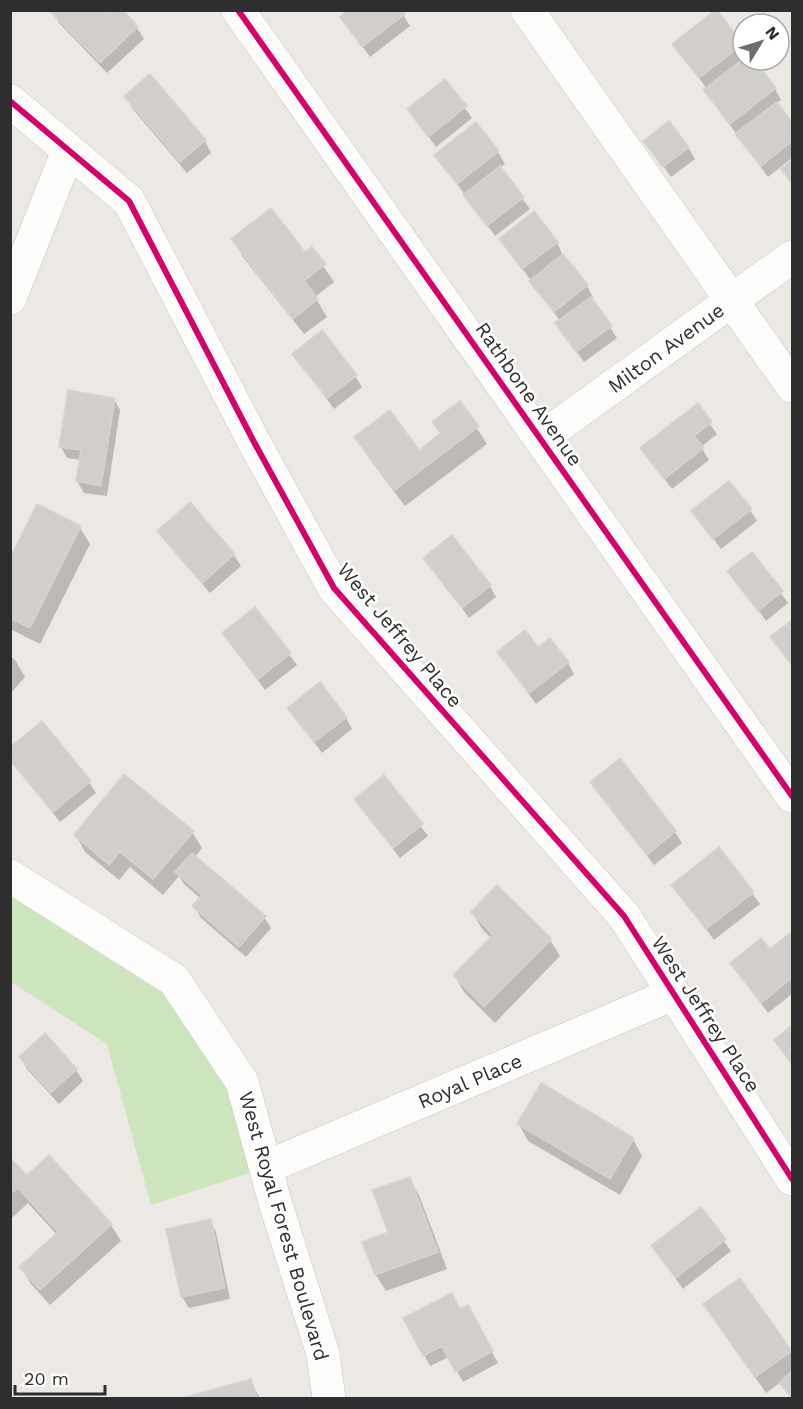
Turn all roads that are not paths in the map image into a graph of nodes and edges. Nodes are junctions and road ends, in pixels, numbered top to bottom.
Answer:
1 (238, 10) edge
2 (527, 10) edge
3 (10, 101) edge
4 (68, 151) junction
5 (792, 257) edge
6 (10, 298) edge
7 (732, 300) junction
8 (792, 386) edge
9 (540, 439) junction
10 (792, 796) edge
11 (14, 887) edge
12 (674, 994) junction
13 (267, 1167) junction
14 (792, 1179) edge
15 (329, 1398) edge

1 - 9 street, Rathbone Avenue
2 - 7 street
3 - 4 street, West Jeffrey Place
4 - 6 street
4 - 12 street, West Jeffrey Place
5 - 7 street, Milton Avenue
7 - 8 street
7 - 9 street, Milton Avenue
9 - 10 street, Rathbone Avenue
11 - 13 street, West Royal Forest Boulevard
12 - 13 street, Royal Place
12 - 14 street, West Jeffrey Place
13 - 15 street, West Royal Forest Boulevard

